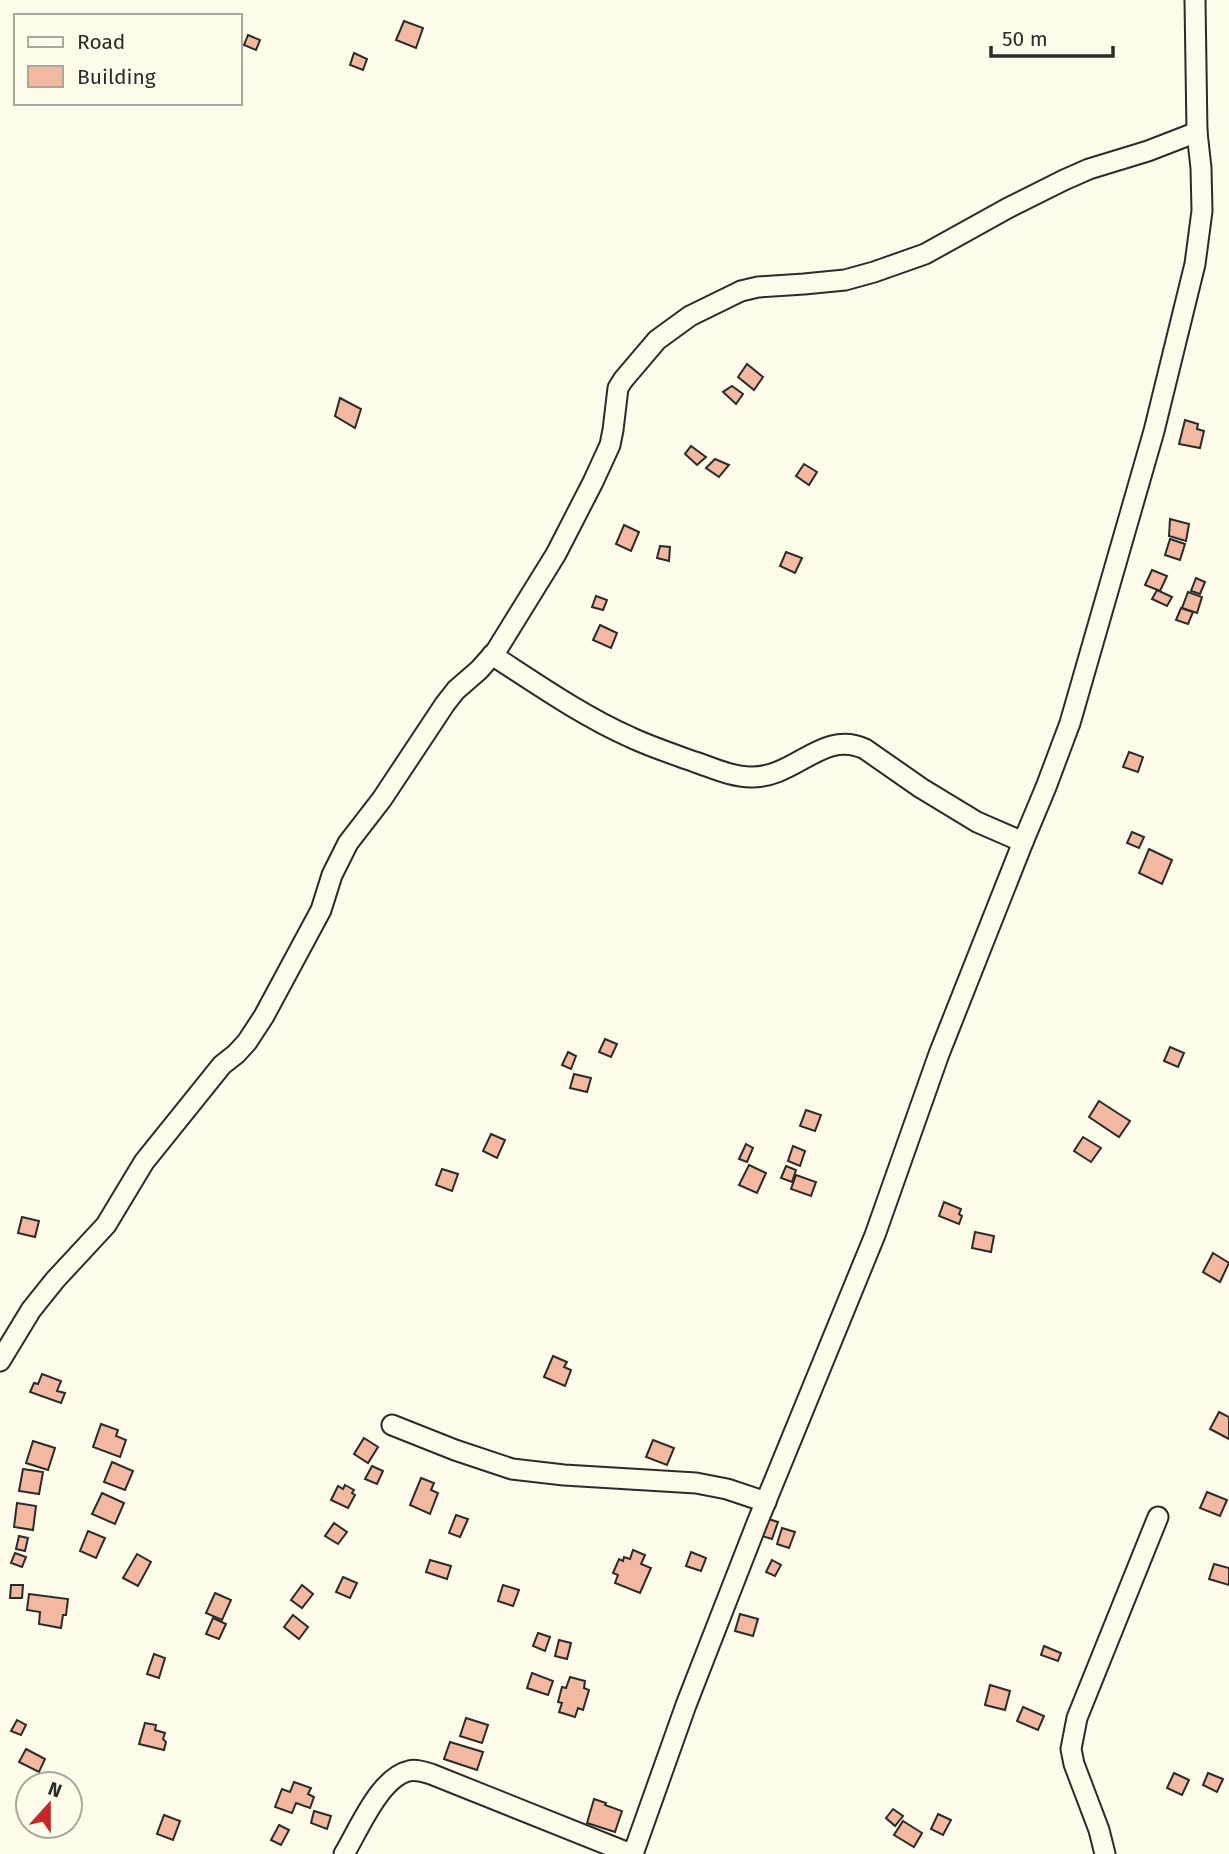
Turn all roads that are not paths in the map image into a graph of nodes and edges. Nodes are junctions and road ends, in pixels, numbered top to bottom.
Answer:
1 (1195, 0) edge
2 (1197, 132) junction
3 (492, 655) junction
4 (1023, 842) junction
5 (0, 1361) edge
6 (392, 1425) dead end
7 (766, 1502) junction
8 (1158, 1517) dead end
9 (344, 1854) edge
10 (632, 1854) edge
11 (1105, 1854) edge

1 - 2 street
2 - 3 street
2 - 4 street
3 - 4 street
3 - 5 street
4 - 7 street
6 - 7 street
7 - 10 street
8 - 11 street
9 - 10 street

